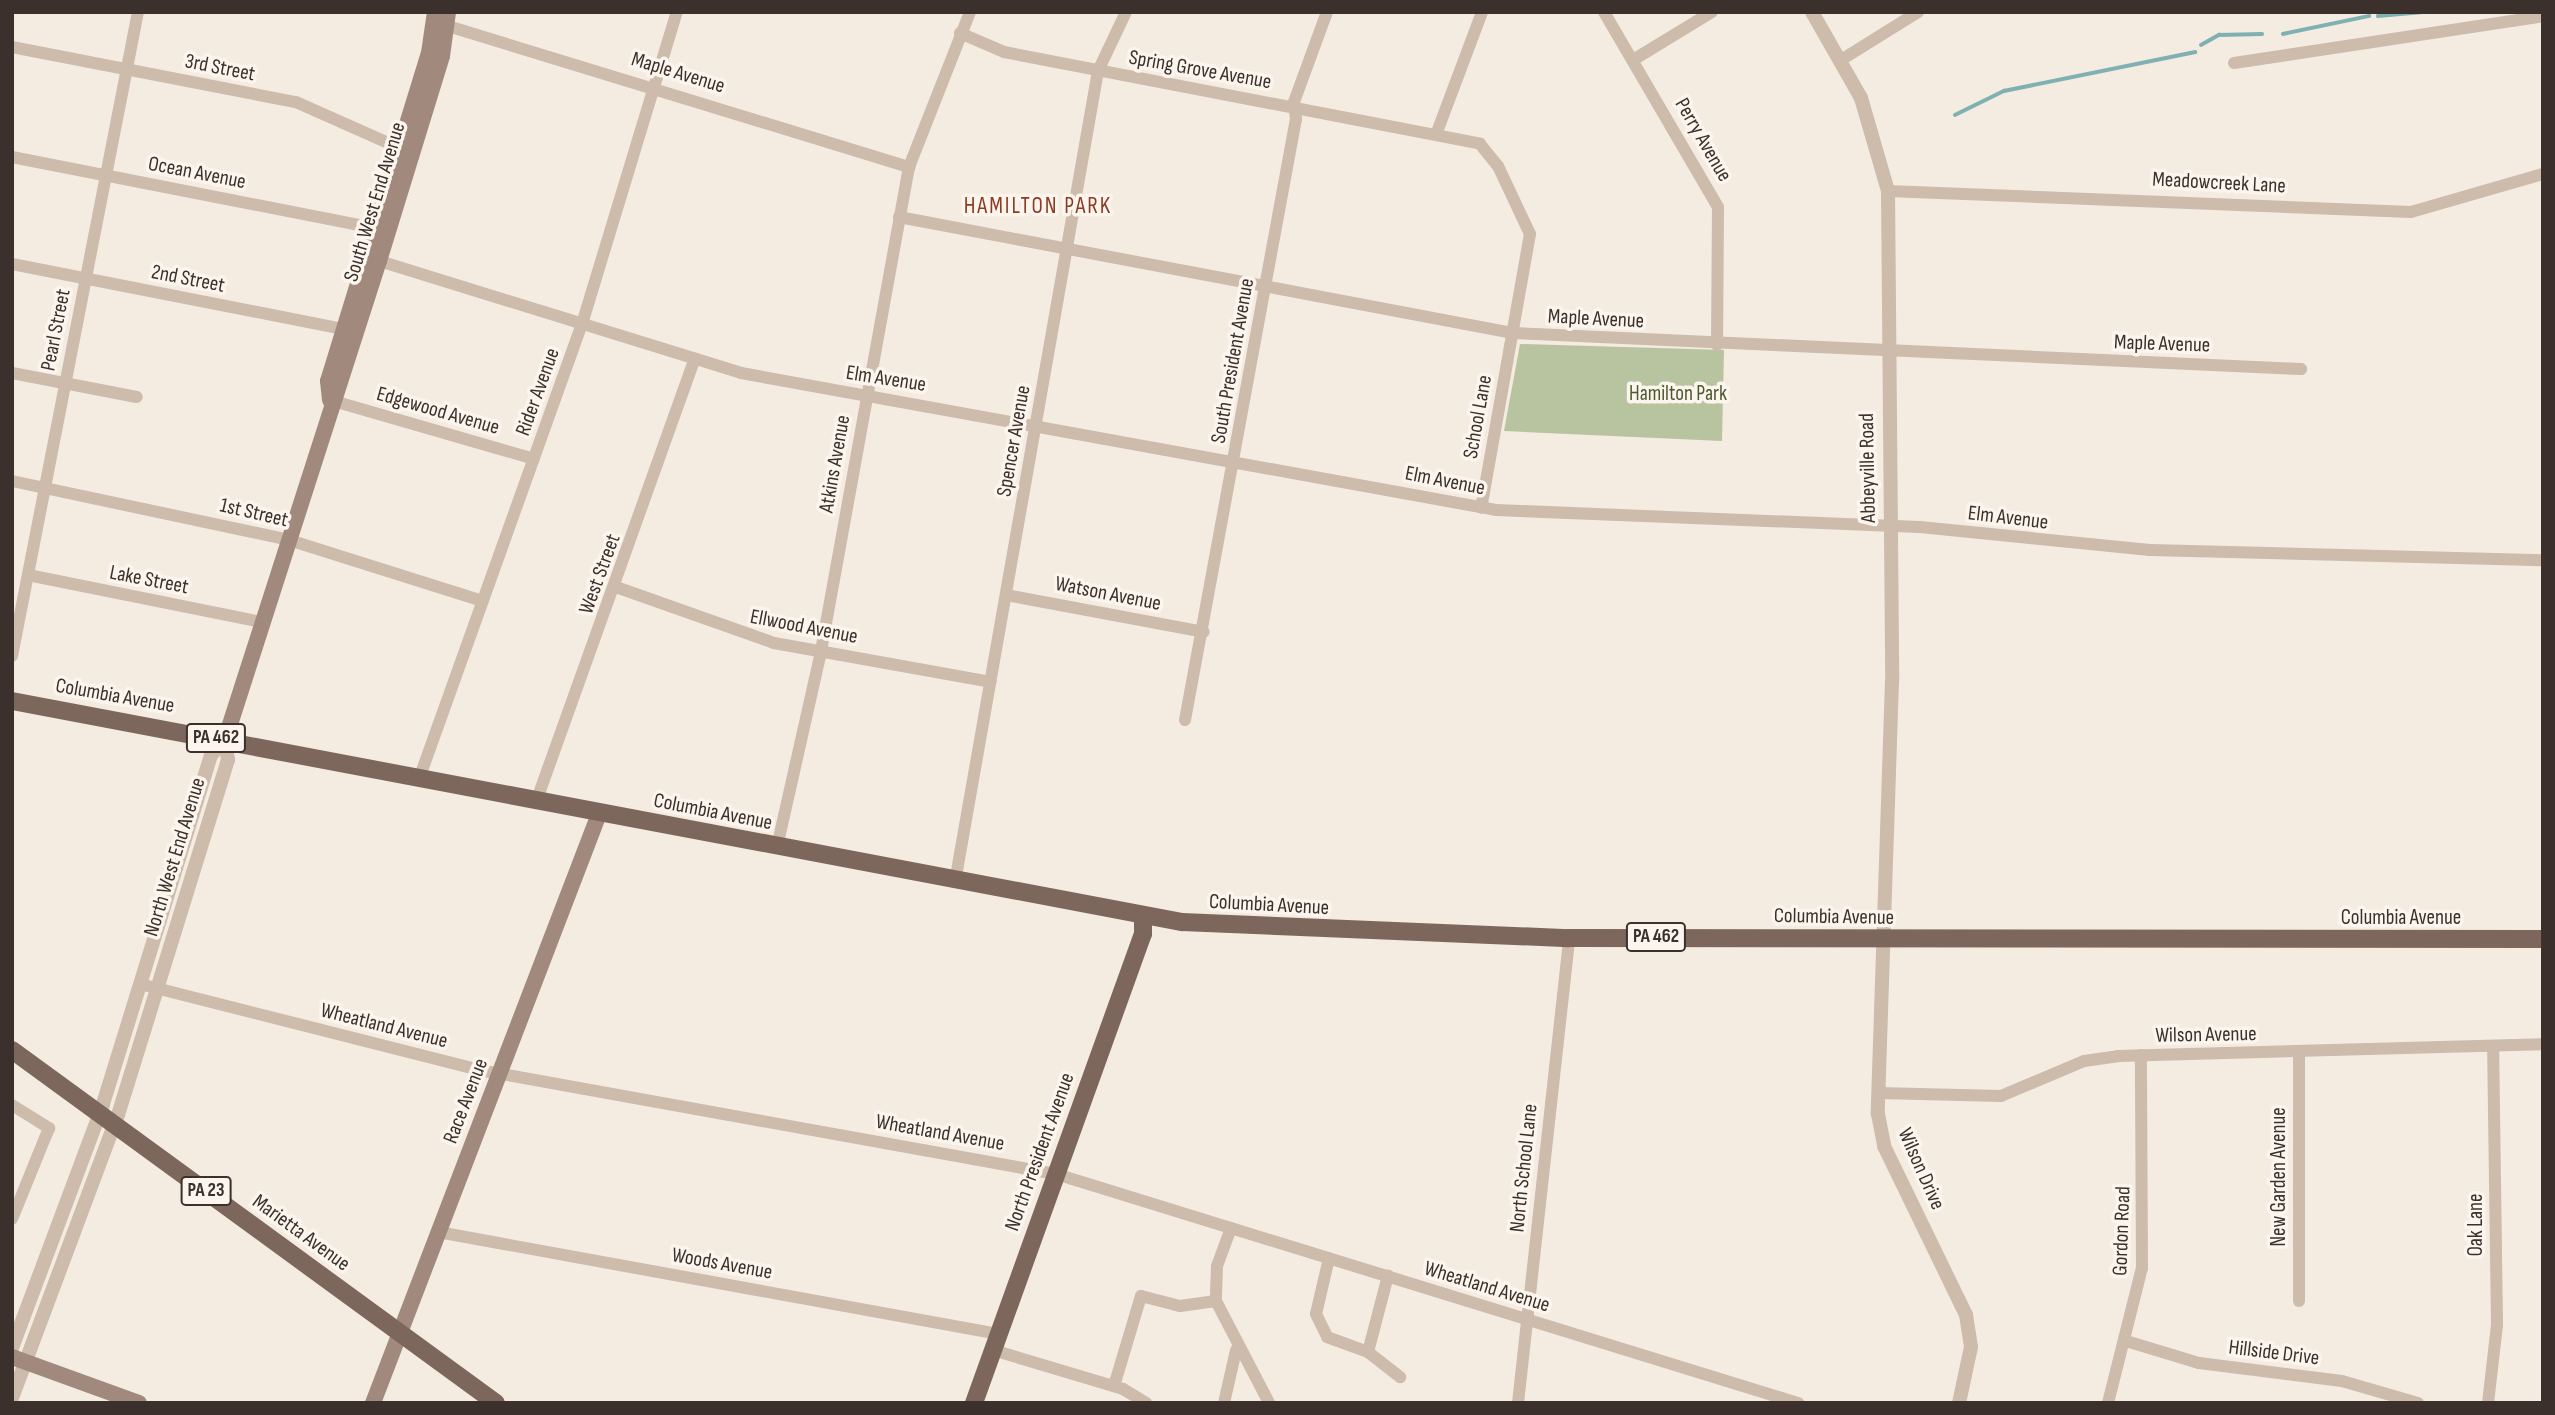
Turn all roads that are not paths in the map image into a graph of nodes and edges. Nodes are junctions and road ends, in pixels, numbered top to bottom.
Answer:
1 (138, 12) edge
2 (677, 12) edge
3 (970, 12) edge
4 (1126, 12) edge
5 (1327, 12) edge
6 (1482, 12) edge
7 (1604, 12) edge
8 (1712, 12) edge
9 (1812, 12) edge
10 (1918, 12) edge
11 (2543, 16) edge
12 (441, 18) edge
13 (960, 33) junction
14 (12, 47) edge
15 (1633, 60) junction
16 (1841, 60) junction
17 (2234, 64) dead end
18 (126, 69) junction
19 (1098, 71) junction
20 (655, 86) junction
21 (1294, 106) junction
22 (1437, 132) junction
23 (405, 150) junction
24 (12, 157) edge
25 (909, 167) junction
26 (2543, 174) edge
27 (106, 175) junction
28 (1888, 191) junction
29 (899, 217) junction
30 (374, 228) junction
31 (1068, 250) junction
32 (373, 259) junction
33 (12, 264) edge
34 (86, 278) junction
35 (1265, 289) junction
36 (582, 324) junction
37 (351, 331) junction
38 (1513, 333) junction
39 (1717, 345) junction
40 (1889, 352) junction
41 (695, 359) junction
42 (2301, 369) dead end
43 (12, 373) edge
44 (65, 383) junction
45 (867, 395) junction
46 (138, 397) dead end
47 (330, 400) junction
48 (1037, 424) junction
49 (534, 459) junction
50 (1235, 460) junction
51 (12, 481) edge
52 (45, 488) junction
53 (1481, 508) junction
54 (1889, 526) junction
55 (289, 540) junction
56 (2543, 560) edge
57 (28, 575) junction
58 (616, 587) junction
59 (18, 592) edge
60 (1006, 595) junction
61 (483, 601) junction
62 (262, 622) junction
63 (1204, 632) junction
64 (821, 651) junction
65 (12, 656) edge
66 (991, 682) junction
67 (12, 701) edge
68 (1185, 720) dead end
69 (225, 740) junction
70 (419, 779) junction
71 (536, 802) junction
72 (598, 814) junction
73 (777, 848) junction
74 (955, 882) junction
75 (1143, 916) junction
76 (1569, 938) junction
77 (2543, 939) edge
78 (1884, 941) junction
79 (140, 984) junction
80 (157, 988) junction
81 (2543, 1044) edge
82 (2493, 1047) junction
83 (12, 1050) edge
84 (2299, 1052) junction
85 (2141, 1055) junction
86 (499, 1073) junction
87 (1878, 1094) junction
88 (12, 1105) edge
89 (105, 1118) junction
90 (1056, 1174) junction
91 (12, 1219) edge
92 (1231, 1228) junction
93 (438, 1232) junction
94 (1329, 1258) junction
95 (1388, 1276) junction
96 (1216, 1301) junction
97 (2299, 1301) dead end
98 (1527, 1319) junction
99 (400, 1332) junction
100 (2126, 1341) junction
101 (995, 1342) junction
102 (1236, 1346) junction
103 (12, 1348) edge
104 (1368, 1352) junction
105 (19, 1360) edge
106 (1400, 1377) dead end
107 (1114, 1386) junction
108 (12, 1398) edge
109 (139, 1403) edge
110 (373, 1403) edge
111 (496, 1403) edge
112 (974, 1403) edge
113 (1146, 1403) edge
114 (1224, 1403) edge
115 (1269, 1403) edge
116 (1518, 1403) edge
117 (1798, 1403) edge
118 (1959, 1403) edge
119 (2108, 1403) edge
120 (2418, 1403) edge
121 (2488, 1403) edge

1 - 18 street, Pearl Street
2 - 20 street, Rider Avenue
3 - 13 street, Atkins Avenue
4 - 19 street, Spencer Avenue
5 - 21 street, South President Avenue
6 - 22 street
7 - 15 street, Perry Avenue
8 - 15 street
9 - 16 street, Abbeyville Road
10 - 16 street
11 - 17 street
12 - 20 street, Maple Avenue
12 - 23 main road, South West End Avenue
13 - 19 street, Spring Grove Avenue
13 - 25 street, Atkins Avenue
14 - 18 street, 3rd Street
15 - 39 street, Perry Avenue
16 - 28 street, Abbeyville Road
18 - 23 street, 3rd Street
18 - 27 street, Pearl Street
19 - 21 street, Spring Grove Avenue
19 - 31 street, Spencer Avenue
20 - 25 street, Maple Avenue
20 - 36 street, Rider Avenue
21 - 22 street, Spring Grove Avenue
21 - 35 street, South President Avenue
22 - 38 street, Spring Grove Avenue
23 - 30 main road, South West End Avenue
23 - 32 main road, South West End Avenue
24 - 27 street, Ocean Avenue
25 - 29 street, Atkins Avenue
26 - 28 street, Meadowcreek Lane
27 - 30 street, Ocean Avenue
27 - 34 street, Pearl Street
28 - 40 street, Abbeyville Road
29 - 31 street, Maple Avenue
29 - 45 street, Atkins Avenue
30 - 32 main road, South West End Avenue
31 - 35 street, Maple Avenue
31 - 48 street, Spencer Avenue
32 - 36 street, Elm Avenue
32 - 37 main road, South West End Avenue
33 - 34 street, 2nd Street
34 - 37 street, 2nd Street
34 - 44 street, Pearl Street
35 - 38 street, Maple Avenue
35 - 50 street, South President Avenue
36 - 41 street, Elm Avenue
36 - 49 street, Rider Avenue
37 - 47 main road, South West End Avenue
38 - 39 street, Maple Avenue
38 - 53 street, School Lane
39 - 40 street, Maple Avenue
40 - 42 street, Maple Avenue
40 - 54 street, Abbeyville Road
41 - 45 street, Elm Avenue
41 - 58 street, West Street
43 - 44 street
44 - 46 street
44 - 52 street, Pearl Street
45 - 48 street, Elm Avenue
45 - 64 street, Atkins Avenue
47 - 49 street, Edgewood Avenue
47 - 55 main road, South West End Avenue
48 - 50 street, Elm Avenue
48 - 60 street, Spencer Avenue
49 - 61 street, Rider Avenue
50 - 53 street, Elm Avenue
50 - 63 street, South President Avenue
51 - 52 street, 1st Street
52 - 55 street, 1st Street
52 - 57 street, Pearl Street
53 - 54 street, Elm Avenue
54 - 56 street, Elm Avenue
54 - 78 street, Abbeyville Road
55 - 61 street, 1st Street
55 - 62 main road, South West End Avenue
57 - 59 street, Pearl Street
57 - 62 street, Lake Street
58 - 64 street, Ellwood Avenue
58 - 71 street, West Street
59 - 65 street, Pearl Street
60 - 63 street, Watson Avenue
60 - 66 street, Spencer Avenue
61 - 70 street, Rider Avenue
62 - 69 main road, South West End Avenue
63 - 68 street, South President Avenue
64 - 66 street, Ellwood Avenue
64 - 73 street, Atkins Avenue
66 - 74 street, Spencer Avenue
67 - 69 main road, Columbia Avenue / PA 462
69 - 70 main road, Columbia Avenue / PA 462
69 - 79 street, North West End Avenue
69 - 80 street, North West End Avenue
70 - 71 main road, Columbia Avenue / PA 462
71 - 72 main road, Columbia Avenue / PA 462
72 - 73 main road, Columbia Avenue / PA 462
72 - 86 main road, Race Avenue
73 - 74 main road, Columbia Avenue / PA 462
74 - 75 main road, Columbia Avenue / PA 462
75 - 76 main road, Columbia Avenue / PA 462
75 - 90 main road, North President Avenue
76 - 78 main road, Columbia Avenue / PA 462
76 - 98 street, North School Lane
77 - 78 main road, Columbia Avenue / PA 462
78 - 87 street, Wilson Drive
79 - 80 street, Wheatland Avenue
79 - 89 street, North West End Avenue
80 - 86 street, Wheatland Avenue
80 - 89 street, North West End Avenue
81 - 82 street, Wilson Avenue
82 - 84 street, Wilson Avenue
82 - 121 street, Oak Lane
83 - 89 main road, Marietta Avenue / PA 23
84 - 85 street, Wilson Avenue
84 - 97 street, New Garden Avenue
85 - 87 street, Wilson Avenue
85 - 100 street, Gordon Road
86 - 90 street, Wheatland Avenue
86 - 93 main road, Race Avenue
87 - 118 street, Wilson Drive
88 - 91 street
89 - 99 main road, Marietta Avenue / PA 23
89 - 103 street, North West End Avenue
89 - 105 street, North West End Avenue
90 - 92 street, Wheatland Avenue
90 - 101 main road, North President Avenue
92 - 94 street, Wheatland Avenue
92 - 96 street
93 - 99 main road, Race Avenue
93 - 101 street, Woods Avenue
94 - 95 street, Wheatland Avenue
94 - 104 street
95 - 98 street, Wheatland Avenue
95 - 104 street
96 - 102 street
96 - 107 street
98 - 116 street, North School Lane
98 - 117 street, Wheatland Avenue
99 - 110 main road, Race Avenue
99 - 111 main road, Marietta Avenue / PA 23
100 - 119 street, Gordon Road
100 - 120 street, Hillside Drive
101 - 107 street, Woods Avenue
101 - 112 main road, North President Avenue
102 - 114 street
102 - 115 street
104 - 106 street
105 - 108 street, North West End Avenue
105 - 109 main road
107 - 113 street, Woods Avenue

